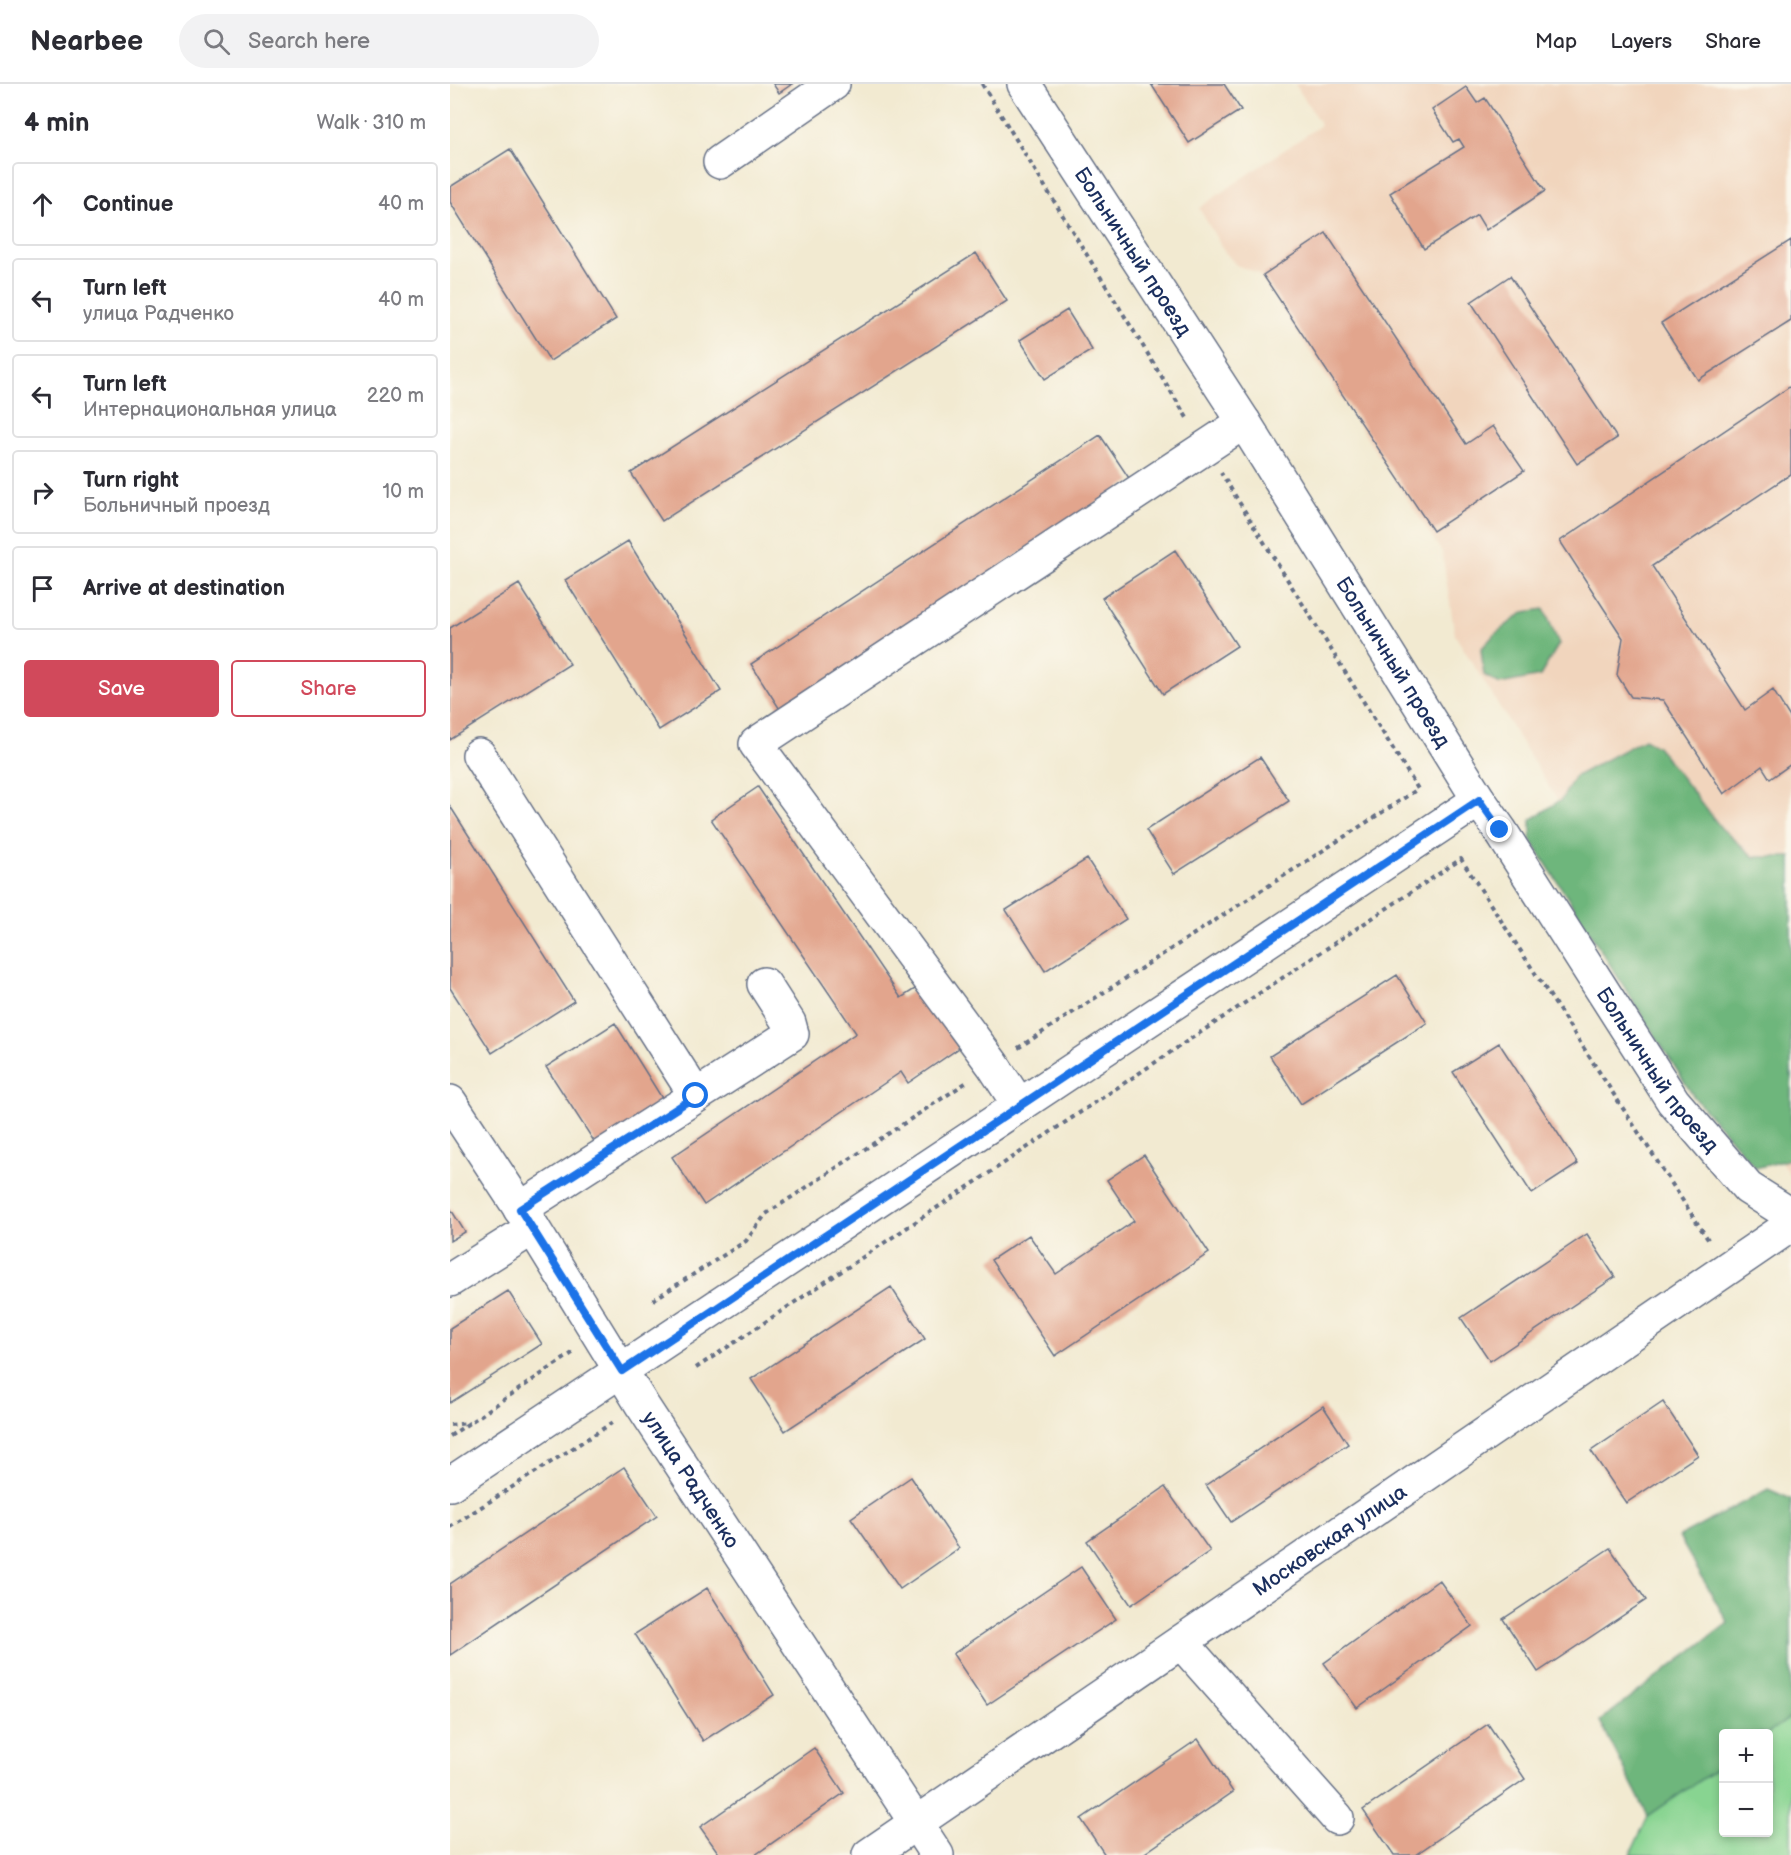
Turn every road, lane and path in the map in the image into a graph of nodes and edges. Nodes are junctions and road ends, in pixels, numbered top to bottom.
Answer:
1 (833, 84) edge
2 (982, 84) edge
3 (1024, 84) edge
4 (720, 162) dead end
5 (1244, 422) junction
6 (1205, 446) junction
7 (479, 755) dead end
8 (1479, 800) junction
9 (764, 984) dead end
10 (993, 1065) junction
11 (696, 1096) junction
12 (450, 1102) edge
13 (1019, 1105) junction
14 (1791, 1215) edge
15 (526, 1219) junction
16 (1791, 1225) edge
17 (1700, 1248) dead end
18 (450, 1280) edge
19 (653, 1300) dead end
20 (578, 1350) dead end
21 (696, 1368) dead end
22 (622, 1371) junction
23 (618, 1419) dead end
24 (470, 1423) junction
25 (450, 1425) edge
26 (450, 1436) edge
27 (450, 1484) edge
28 (450, 1527) edge
29 (1181, 1642) junction
30 (1336, 1818) dead end
31 (914, 1822) junction
32 (868, 1855) edge
33 (937, 1855) edge

1 - 4 street
2 - 6 path
3 - 5 street, Больничный проезд
5 - 6 street
5 - 8 street, Больничный проезд
6 - 10 path
6 - 10 street
7 - 11 street
8 - 13 street
8 - 14 street, Больничный проезд
9 - 11 street
10 - 13 street
10 - 19 path
11 - 15 street
12 - 15 street, улица Радченко
13 - 22 street
15 - 18 street
15 - 22 street, улица Радченко
16 - 29 street, Московская улица
17 - 21 path
20 - 24 path
22 - 27 street
22 - 31 street, улица Радченко
23 - 28 path
24 - 25 path
24 - 26 path
29 - 30 street
29 - 31 street, Московская улица
31 - 32 street, Московская улица
31 - 33 street, улица Радченко

